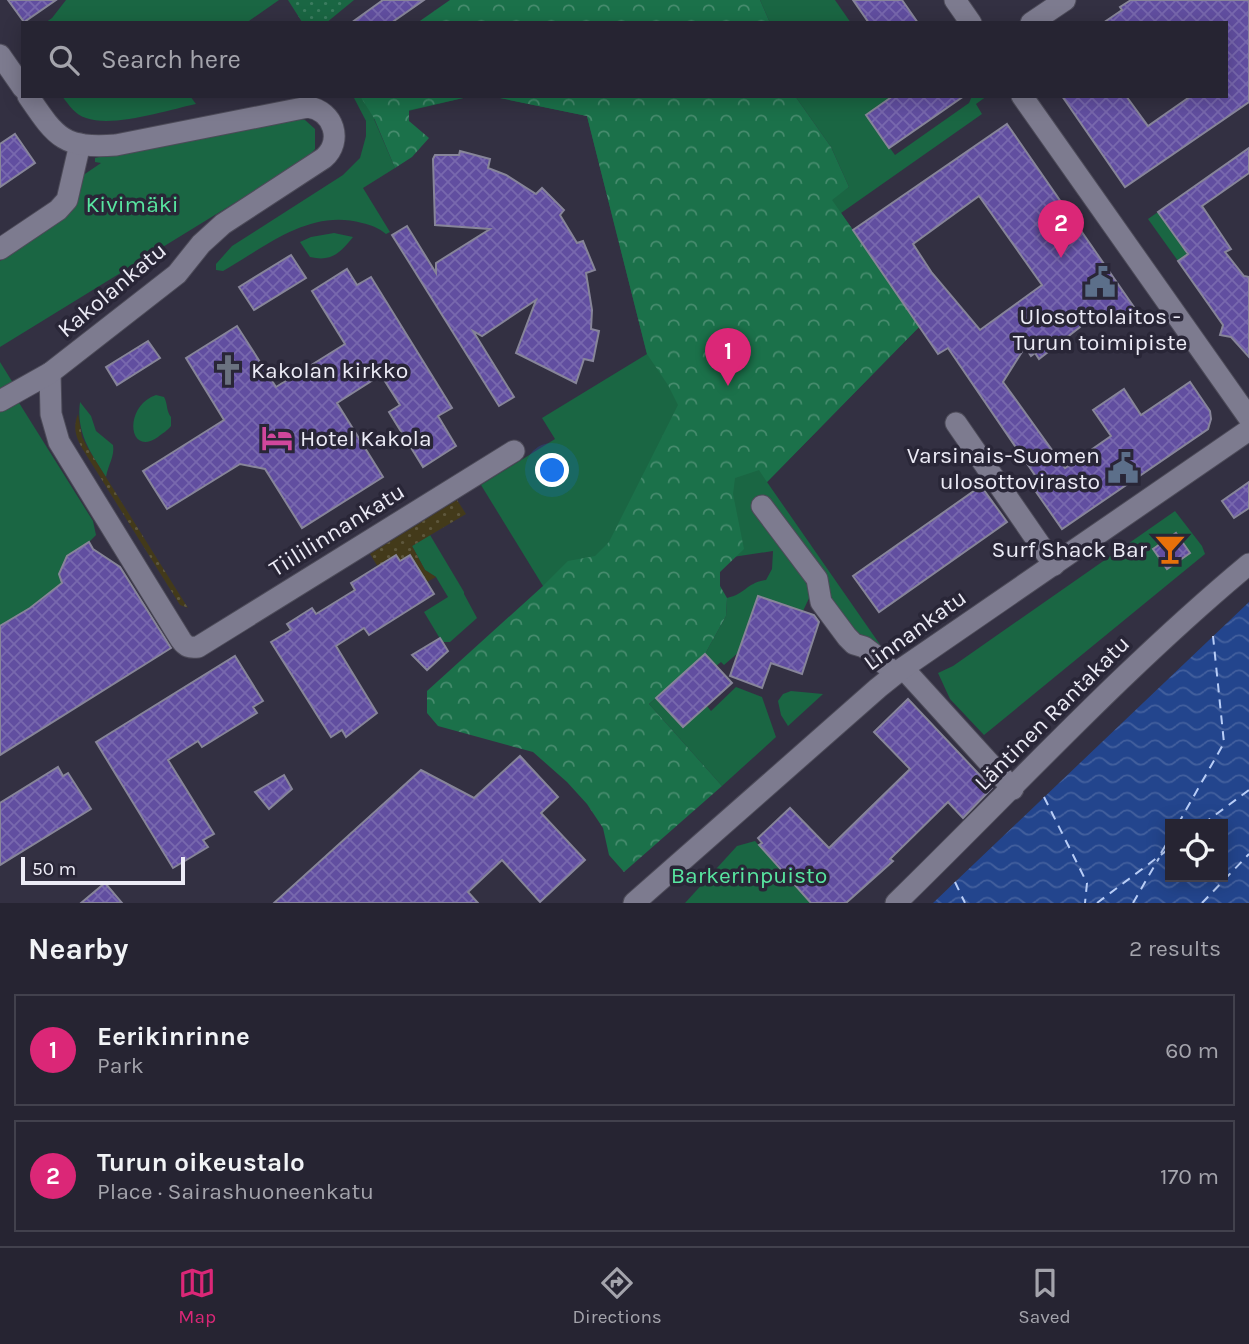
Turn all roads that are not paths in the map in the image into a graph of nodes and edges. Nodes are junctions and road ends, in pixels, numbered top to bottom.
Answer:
1 (955, 0) edge
2 (1065, 0) edge
3 (970, 21) edge
4 (1034, 21) edge
5 (0, 55) edge
6 (21, 85) edge
7 (29, 98) edge
8 (1024, 98) edge
9 (79, 144) junction
10 (0, 249) edge
11 (50, 373) junction
12 (0, 401) edge
13 (1249, 418) edge
14 (956, 423) dead end
15 (1249, 430) edge
16 (514, 451) dead end
17 (762, 506) dead end
18 (1249, 564) edge
19 (1055, 565) junction
20 (899, 671) junction
21 (1013, 789) junction
22 (635, 903) edge
23 (896, 903) edge

1 - 3 street
2 - 4 street
5 - 6 street
7 - 9 street, Kakolankatu
8 - 13 street
9 - 10 street
9 - 11 street, Kakolankatu
11 - 12 street
11 - 16 street, Tiililinnankatu
14 - 19 street
15 - 19 street, Linnankatu
17 - 20 street
18 - 21 street, Läntinen Rantakatu
19 - 20 street, Linnankatu
20 - 21 street
20 - 22 street, Linnankatu
21 - 23 street, Läntinen Rantakatu

